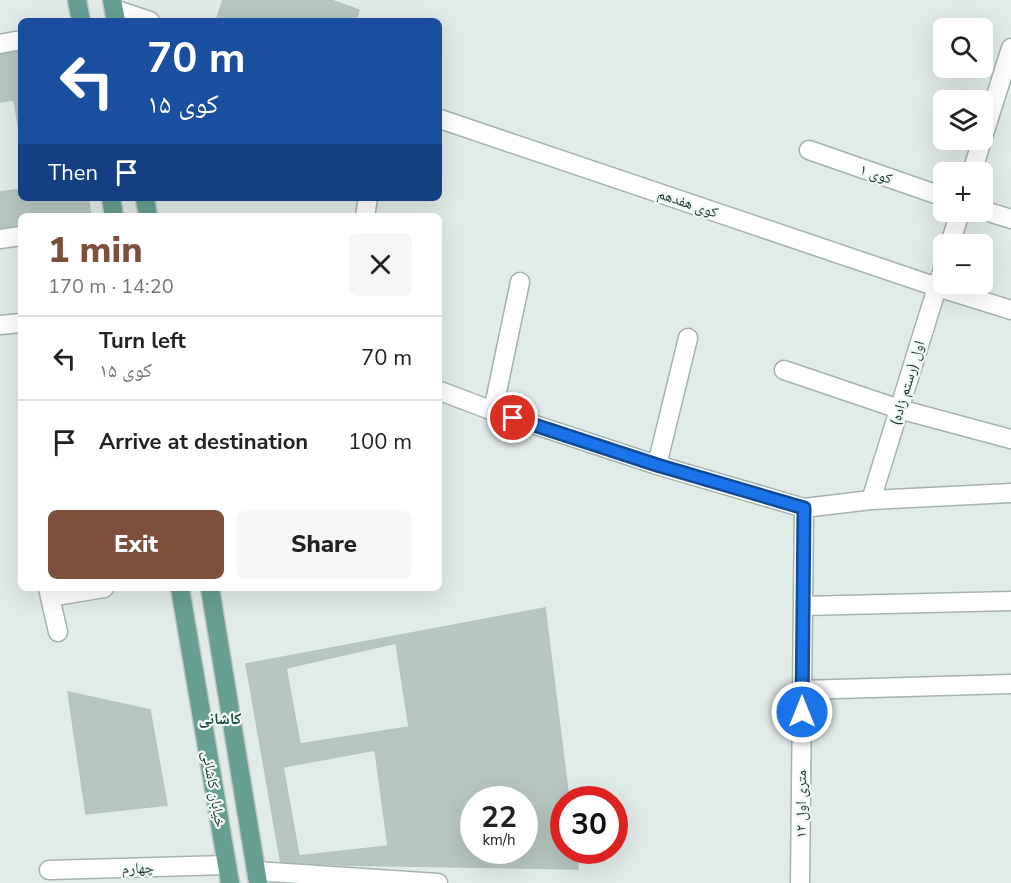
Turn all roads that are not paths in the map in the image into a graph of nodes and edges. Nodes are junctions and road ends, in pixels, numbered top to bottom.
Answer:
1 (77, 0) edge
2 (114, 10) edge
3 (80, 18) edge
4 (140, 18) edge
5 (18, 41) edge
6 (0, 44) edge
7 (1011, 48) edge
8 (442, 120) edge
9 (809, 150) dead end
10 (975, 162) edge
11 (933, 193) edge
12 (993, 213) edge
13 (1011, 219) edge
14 (18, 236) edge
15 (0, 239) edge
16 (520, 282) dead end
17 (933, 286) edge
18 (935, 294) edge
19 (960, 294) edge
20 (1011, 310) edge
21 (18, 323) edge
22 (0, 325) edge
23 (688, 338) dead end
24 (784, 370) dead end
25 (442, 392) edge
26 (899, 409) junction
27 (493, 411) junction
28 (1011, 439) edge
29 (657, 465) junction
30 (1011, 493) edge
31 (871, 500) junction
32 (804, 508) junction
33 (71, 591) edge
34 (181, 591) edge
35 (210, 591) edge
36 (49, 593) edge
37 (1011, 601) edge
38 (803, 606) junction
39 (58, 632) dead end
40 (1011, 684) edge
41 (802, 690) junction
42 (49, 870) dead end
43 (229, 874) edge
44 (257, 877) edge
45 (438, 883) edge
46 (800, 883) edge

1 - 3 main road
2 - 4 street
5 - 6 street
7 - 10 street
8 - 17 street, کوی هفدهم
9 - 11 street, کوی ۱
12 - 13 street
14 - 15 street
16 - 27 street
18 - 26 street, اول (رستم زاده)
19 - 20 street, کوی هفدهم
21 - 22 street
23 - 29 street
24 - 26 street
25 - 27 street
26 - 28 street
26 - 31 street, اول (رستم زاده)
27 - 29 street
29 - 32 street
30 - 31 street
31 - 32 street
32 - 38 street, ۱۲ متری اول
33 - 36 street
34 - 43 main road, خیابان کاشانی
35 - 44 main road, خیابان کاشانی
36 - 39 street
37 - 38 street
38 - 41 street, ۱۲ متری اول
40 - 41 street
41 - 46 street, ۱۲ متری اول
42 - 43 street, چهارم
44 - 45 street

